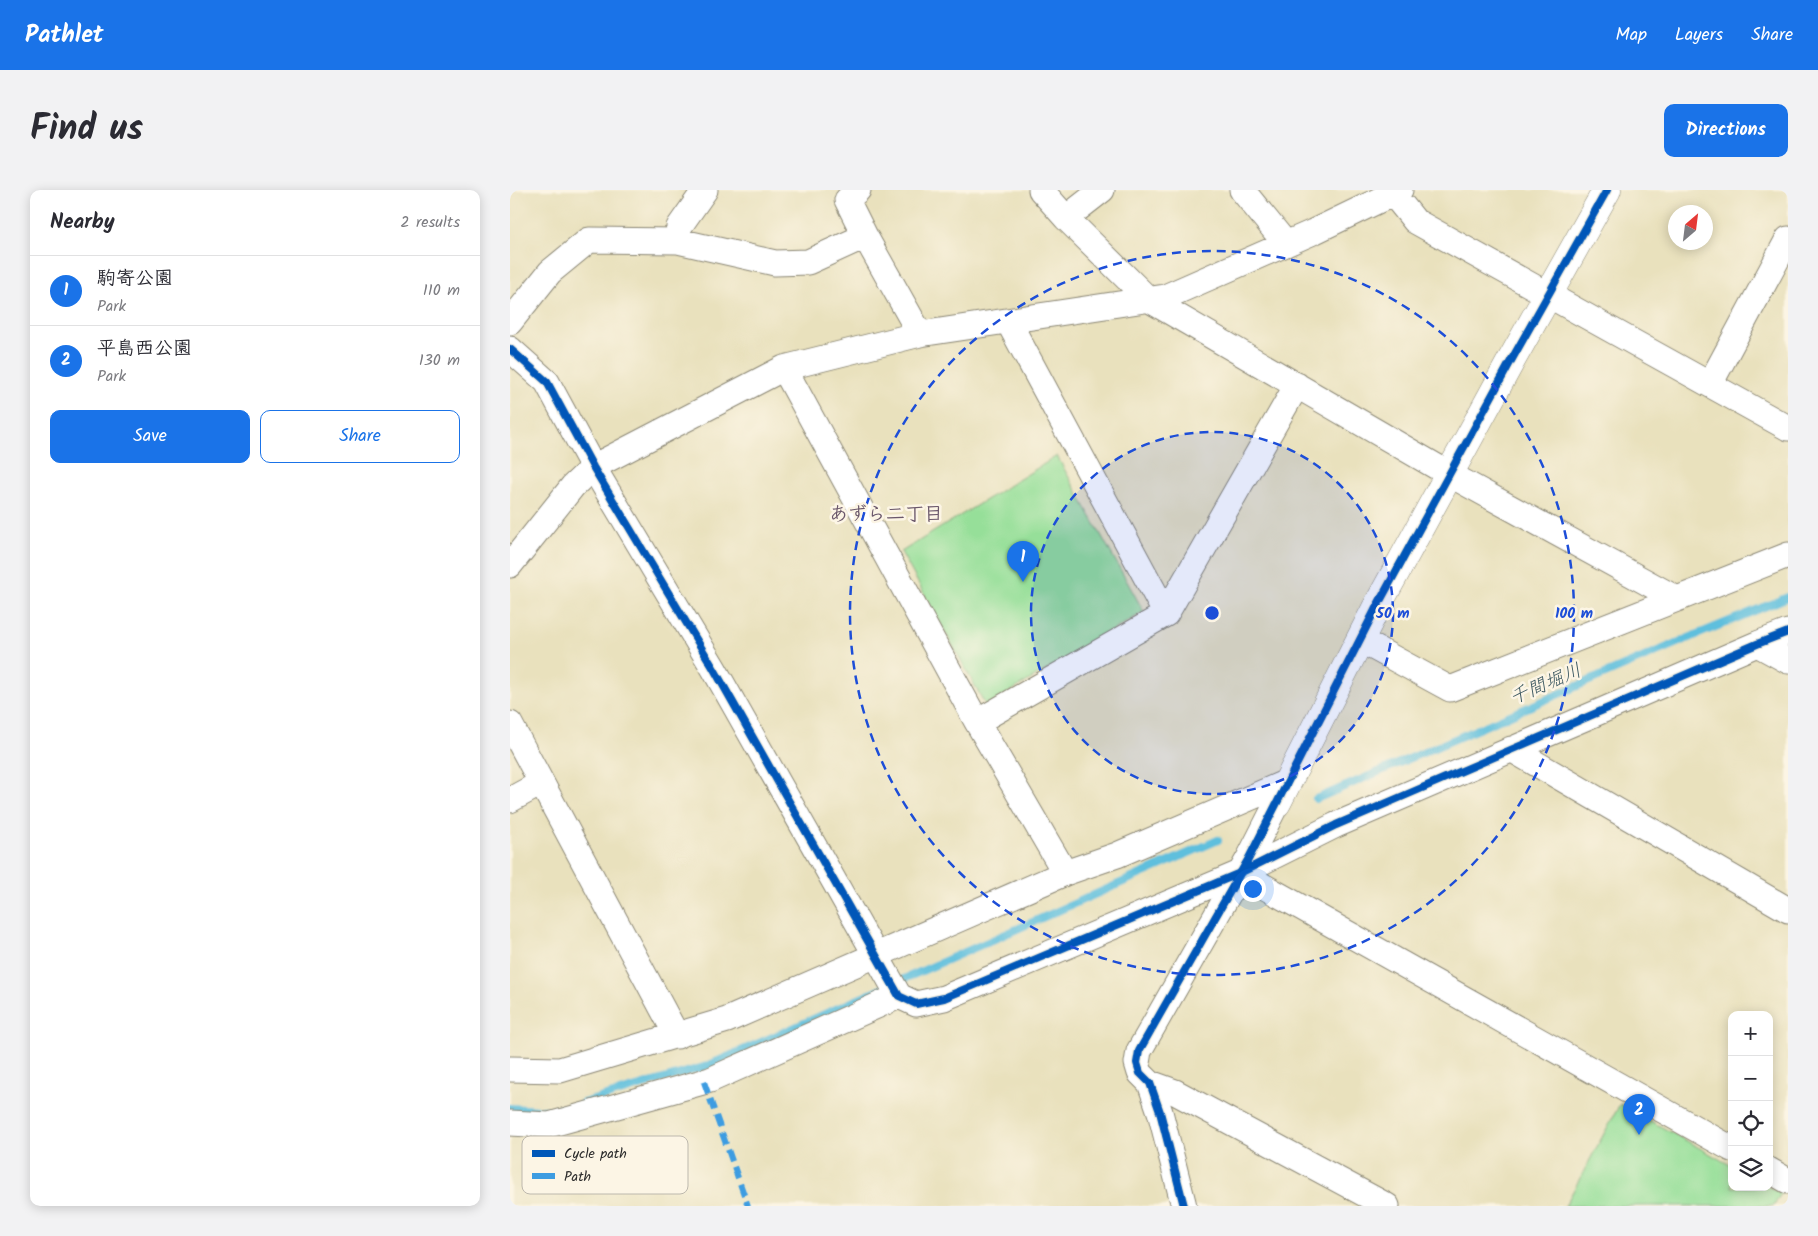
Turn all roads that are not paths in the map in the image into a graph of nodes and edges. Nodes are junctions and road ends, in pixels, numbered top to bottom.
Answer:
1 (704, 190) edge
2 (858, 190) edge
3 (1041, 190) edge
4 (1102, 190) edge
5 (1242, 190) edge
6 (1607, 190) edge
7 (1394, 191) edge
8 (1066, 218) junction
9 (865, 236) junction
10 (1788, 239) edge
11 (678, 241) junction
12 (1286, 244) junction
13 (1548, 295) junction
14 (1148, 300) junction
15 (1008, 321) junction
16 (510, 322) edge
17 (920, 334) junction
18 (510, 349) edge
19 (784, 368) junction
20 (1710, 384) junction
21 (1297, 385) junction
22 (1788, 428) edge
23 (593, 467) junction
24 (1449, 474) junction
25 (513, 554) edge
26 (1788, 555) edge
27 (1677, 599) junction
28 (1166, 614) junction
29 (1788, 632) edge
30 (1360, 640) junction
31 (1757, 644) junction
32 (1788, 661) edge
33 (977, 722) junction
34 (510, 724) edge
35 (1511, 749) junction
36 (541, 783) junction
37 (1282, 792) junction
38 (510, 800) edge
39 (1065, 873) junction
40 (1240, 873) junction
41 (1788, 910) edge
42 (879, 961) junction
43 (898, 994) junction
44 (678, 1036) junction
45 (510, 1069) edge
46 (1150, 1083) junction
47 (510, 1123) edge
48 (1728, 1147) edge
49 (1773, 1172) edge
50 (1788, 1181) edge
51 (1184, 1206) edge
52 (1387, 1206) edge

1 - 11 street
2 - 9 street
3 - 8 street
4 - 8 street
5 - 12 street
6 - 13 street
7 - 12 street
7 - 13 street
8 - 14 street
9 - 11 street
9 - 17 street
10 - 20 street
11 - 16 street
12 - 14 street
13 - 20 street
13 - 24 street
14 - 15 street
14 - 21 street
15 - 17 street
15 - 28 street
17 - 19 street
18 - 23 street
19 - 23 street
19 - 33 street
20 - 22 street
21 - 24 street
21 - 28 street
23 - 25 street
23 - 42 street
24 - 27 street
24 - 30 street
26 - 27 street
27 - 30 street
28 - 33 street
29 - 31 street
30 - 37 street
31 - 32 street
31 - 35 street
33 - 39 street
34 - 36 street
35 - 40 street
35 - 41 street
36 - 38 street
36 - 44 street
37 - 39 street
37 - 40 street
39 - 42 street
40 - 43 street
40 - 46 street
40 - 48 street
42 - 43 street
42 - 44 street
43 - 47 street
44 - 45 street
46 - 51 street
46 - 52 street
49 - 50 street

